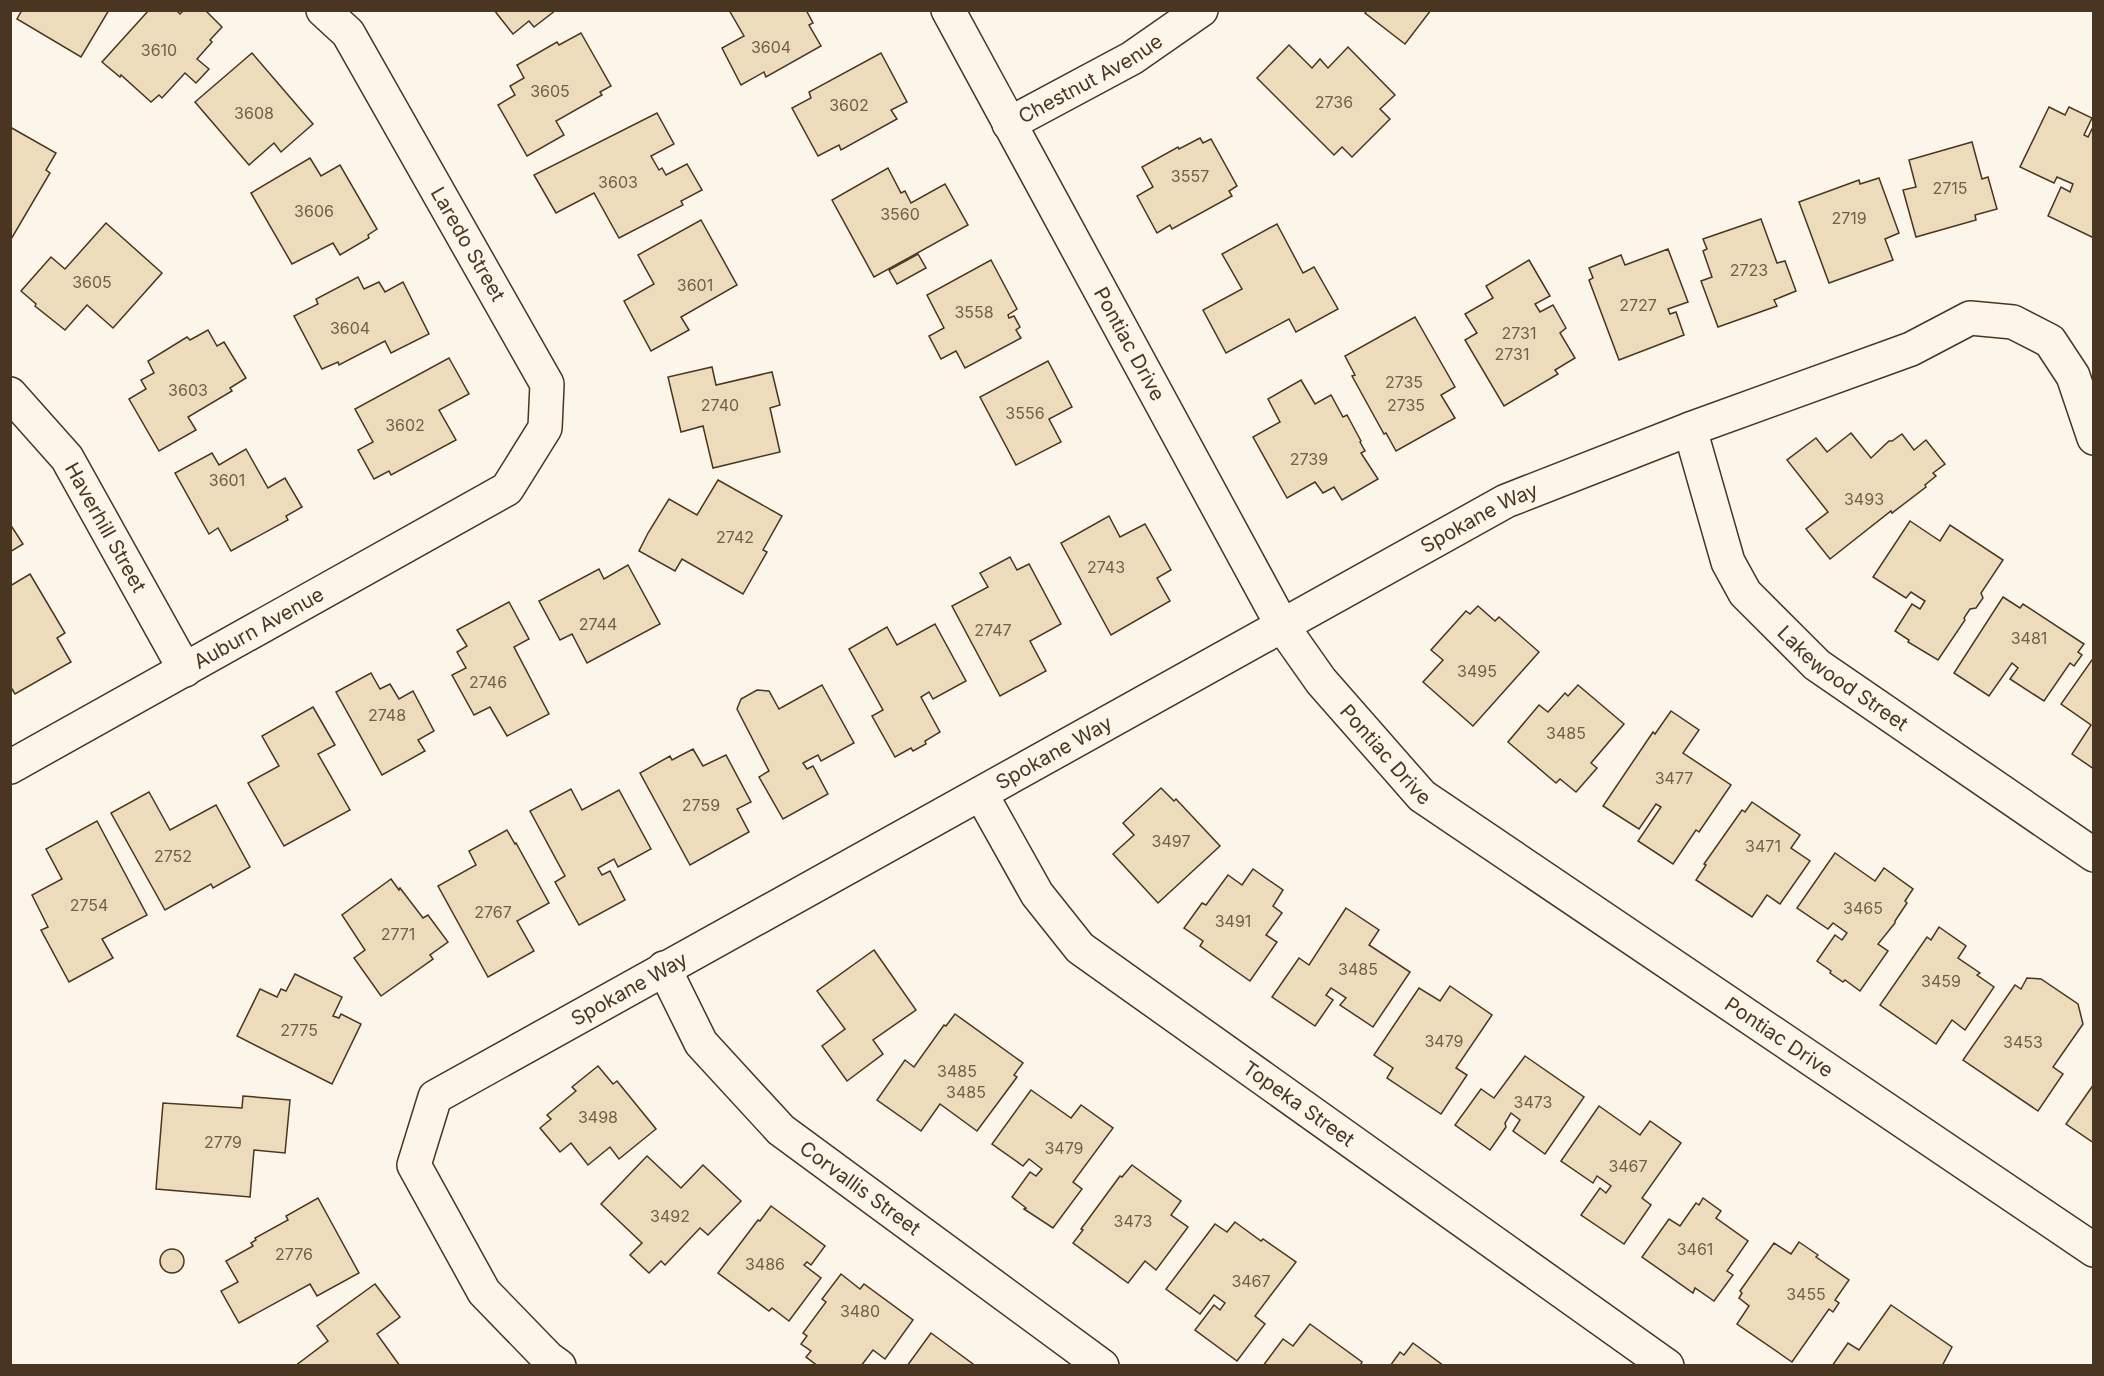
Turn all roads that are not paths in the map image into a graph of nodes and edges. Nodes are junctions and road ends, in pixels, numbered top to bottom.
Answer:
1 (323, 10) edge
2 (948, 10) edge
3 (1201, 10) edge
4 (1010, 124) junction
5 (10, 394) edge
6 (1690, 429) junction
7 (2094, 438) edge
8 (507, 489) joint
9 (1283, 627) junction
10 (185, 670) junction
11 (10, 767) edge
12 (981, 794) junction
13 (2094, 855) edge
14 (664, 968) junction
15 (2094, 1250) edge
16 (553, 1362) edge
17 (1102, 1365) edge
18 (1667, 1365) edge

1 - 8 street, Laredo Street
2 - 4 street, Pontiac Drive
3 - 4 street, Chestnut Avenue
4 - 9 street, Pontiac Drive
5 - 10 street, Haverhill Street
6 - 7 street, Spokane Way
6 - 9 street, Spokane Way
6 - 13 street, Lakewood Street
8 - 10 street, Auburn Avenue
9 - 12 street, Spokane Way
9 - 15 street, Pontiac Drive
10 - 11 street, Auburn Avenue
12 - 14 street, Spokane Way
12 - 18 street, Topeka Street
14 - 16 street, Spokane Way
14 - 17 street, Corvallis Street

